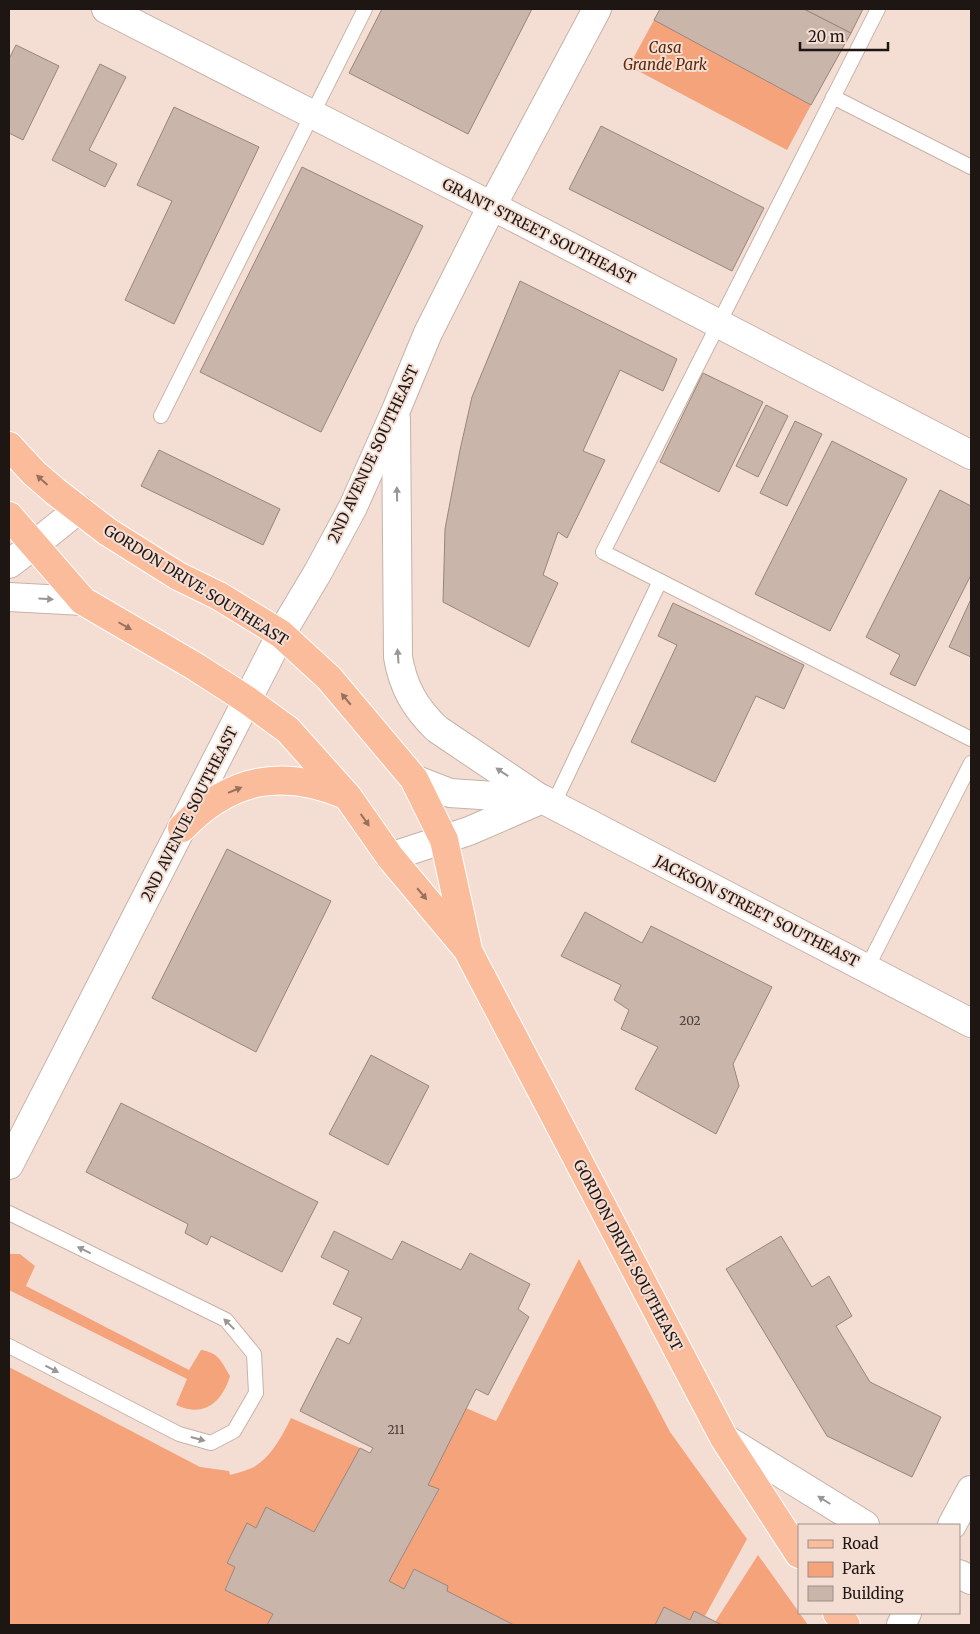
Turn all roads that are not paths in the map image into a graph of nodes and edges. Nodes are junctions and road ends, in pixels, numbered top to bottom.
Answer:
1 (106, 9) edge
2 (365, 9) edge
3 (597, 9) edge
4 (878, 9) edge
5 (833, 97) junction
6 (311, 114) junction
7 (971, 167) edge
8 (492, 206) junction
9 (718, 323) junction
10 (396, 410) junction
11 (161, 416) dead end
12 (9, 446) edge
13 (971, 455) edge
14 (79, 509) junction
15 (9, 516) edge
16 (34, 546) junction
17 (9, 564) edge
18 (660, 581) junction
19 (9, 597) edge
20 (83, 601) junction
21 (281, 634) junction
22 (247, 700) junction
23 (971, 739) edge
24 (971, 763) edge
25 (414, 779) junction
26 (348, 796) junction
27 (547, 802) junction
28 (182, 828) junction
29 (444, 840) junction
30 (390, 857) junction
31 (468, 949) junction
32 (867, 968) junction
33 (971, 1023) edge
34 (9, 1164) edge
35 (9, 1213) edge
36 (9, 1346) edge
37 (724, 1438) junction
38 (971, 1490) edge
39 (863, 1524) edge
40 (953, 1524) edge
41 (798, 1552) edge
42 (838, 1614) edge
43 (846, 1625) edge

1 - 6 street, GRANT STREET SOUTHEAST
2 - 6 lane
3 - 8 street, 2ND AVENUE SOUTHEAST
4 - 5 lane
5 - 7 lane
5 - 9 lane
6 - 8 street, GRANT STREET SOUTHEAST
6 - 11 lane
8 - 9 street, GRANT STREET SOUTHEAST
8 - 10 street, 2ND AVENUE SOUTHEAST
9 - 13 street, GRANT STREET SOUTHEAST
9 - 18 lane
10 - 21 street, 2ND AVENUE SOUTHEAST
27 -> 10 street
14 -> 12 main road, GORDON DRIVE SOUTHEAST
14 - 16 street
14 - 21 main road, GORDON DRIVE SOUTHEAST
15 - 16 main road, GORDON DRIVE SOUTHEAST
16 - 17 street
16 - 20 main road, GORDON DRIVE SOUTHEAST
18 - 23 lane
18 - 27 lane
19 -> 20 street
20 -> 22 main road, GORDON DRIVE SOUTHEAST
21 - 22 street, 2ND AVENUE SOUTHEAST
25 -> 21 main road, GORDON DRIVE SOUTHEAST
22 - 26 main road, GORDON DRIVE SOUTHEAST
22 - 28 street, 2ND AVENUE SOUTHEAST
24 - 32 lane
25 - 27 street, JACKSON STREET SOUTHEAST
25 - 29 main road, GORDON DRIVE SOUTHEAST
28 -> 26 main road
26 -> 30 main road, GORDON DRIVE SOUTHEAST
27 - 29 street
27 - 32 street, JACKSON STREET SOUTHEAST
28 - 34 street, 2ND AVENUE SOUTHEAST
29 - 30 street
29 - 31 main road, GORDON DRIVE SOUTHEAST
30 -> 31 main road, GORDON DRIVE SOUTHEAST
31 - 37 main road, GORDON DRIVE SOUTHEAST
32 - 33 street, JACKSON STREET SOUTHEAST
36 -> 35 lane
39 -> 37 street
37 - 41 main road, GORDON DRIVE SOUTHEAST
38 - 40 street
42 - 43 main road

